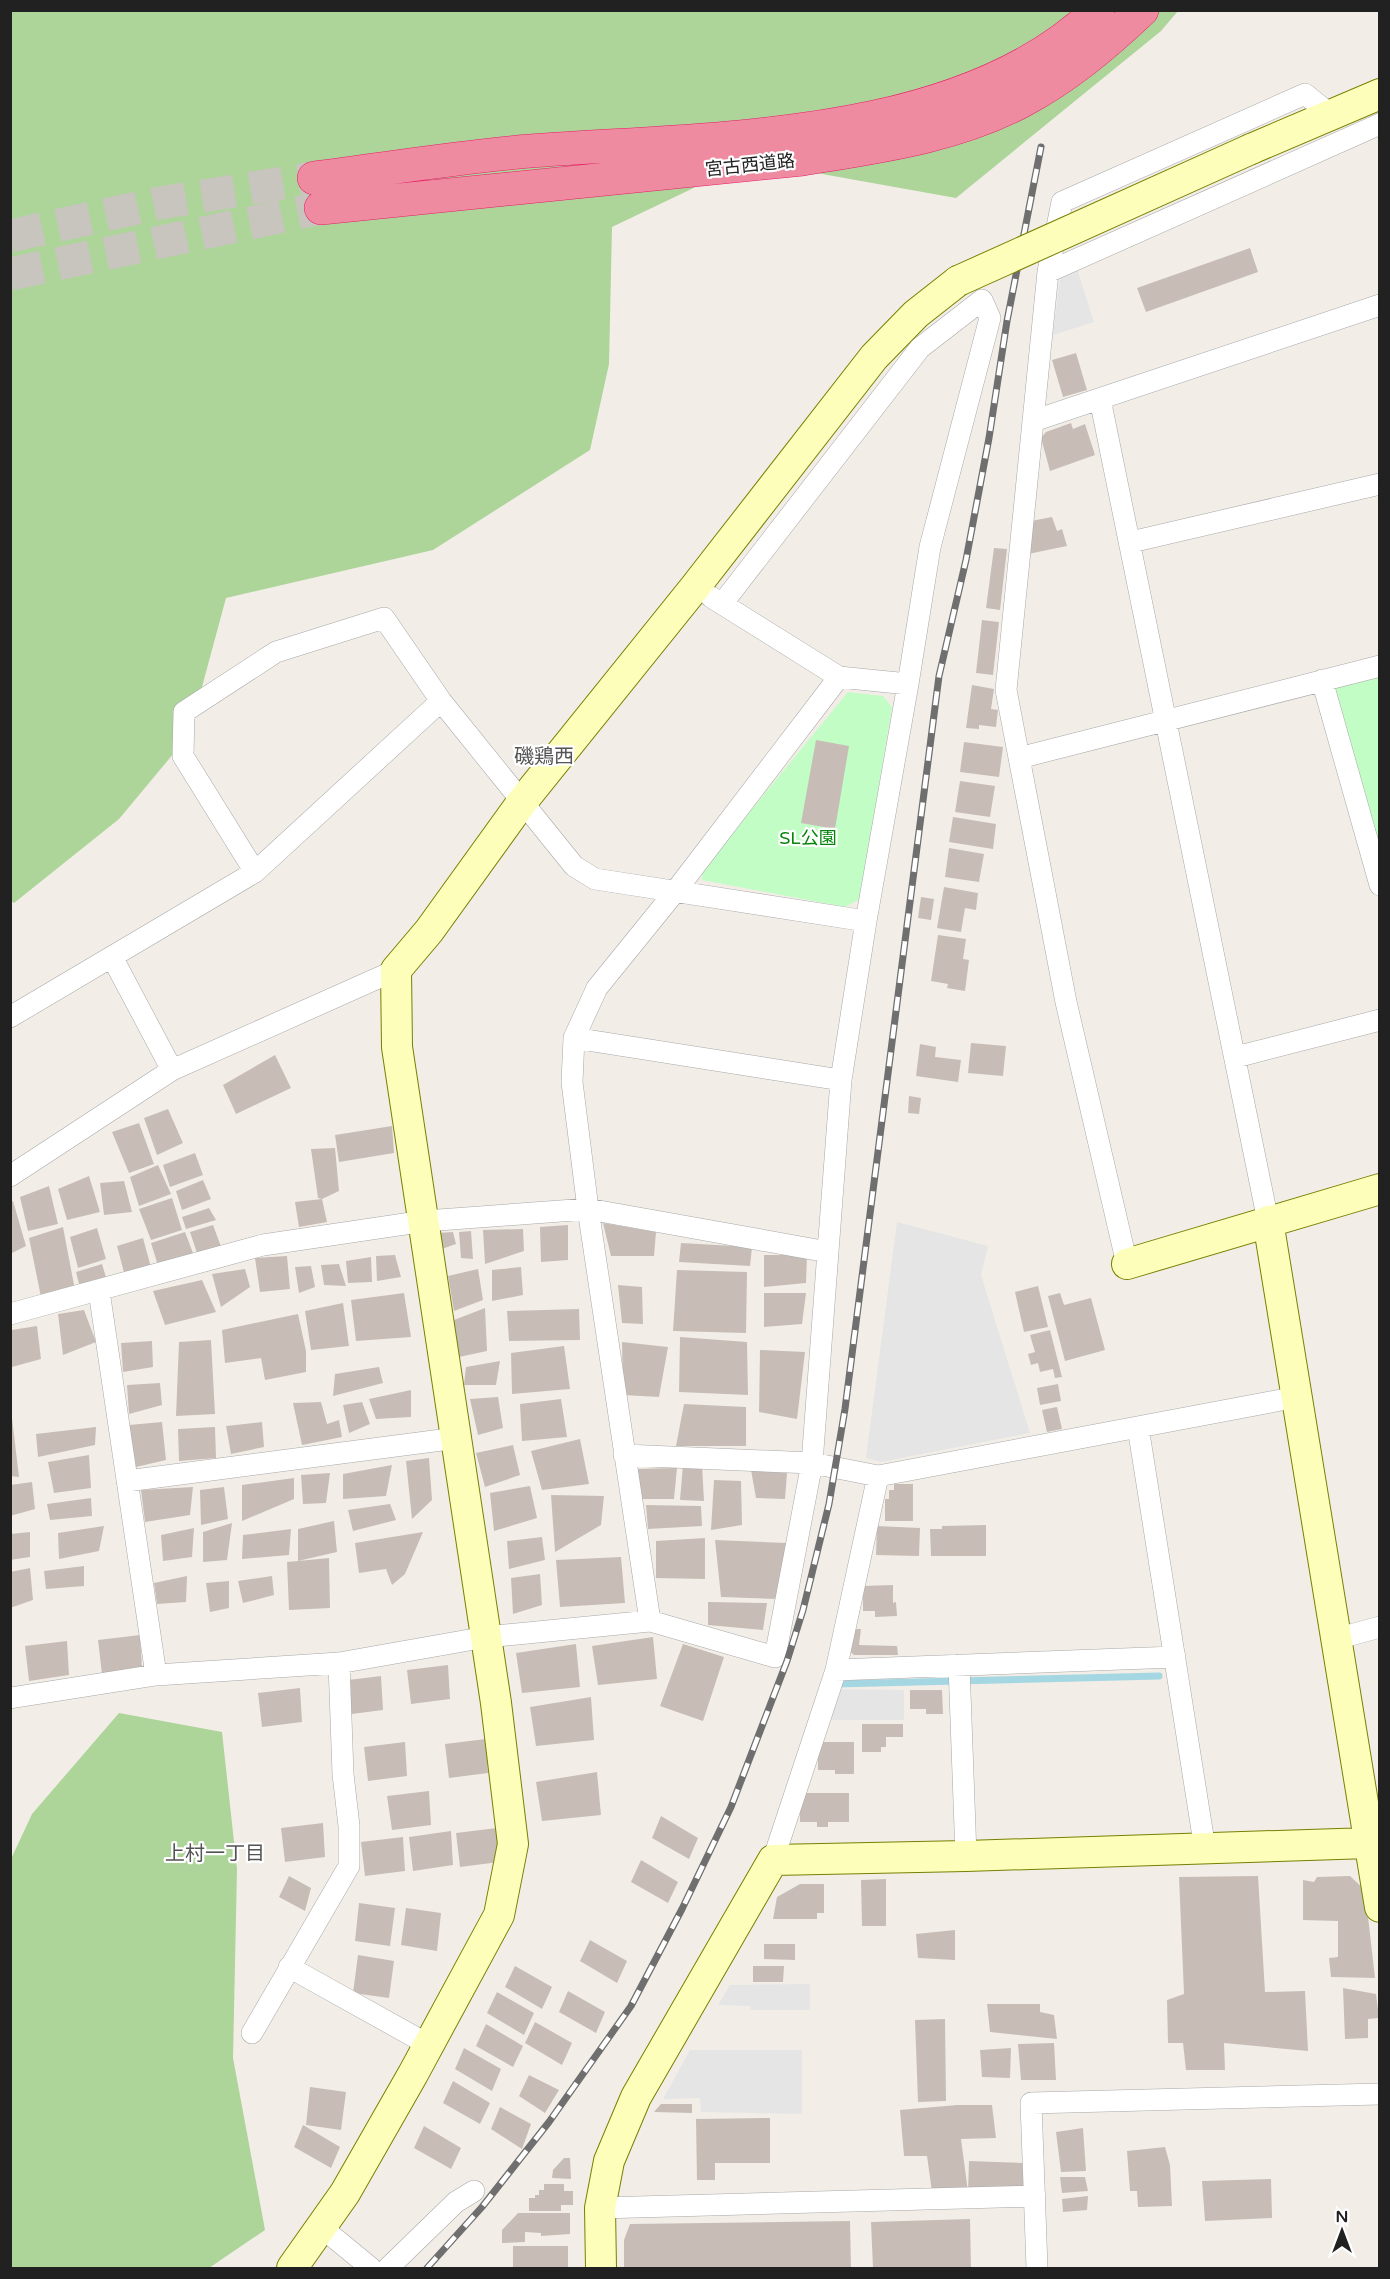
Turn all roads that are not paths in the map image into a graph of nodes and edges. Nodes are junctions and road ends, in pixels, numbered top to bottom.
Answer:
1 (1098, 10) edge
2 (1142, 10) edge
3 (1380, 94) edge
4 (1331, 115) junction
5 (1380, 124) edge
6 (1048, 272) junction
7 (1380, 305) edge
8 (1100, 399) junction
9 (1033, 421) junction
10 (1380, 484) edge
11 (1131, 542) junction
12 (695, 587) junction
13 (722, 604) junction
14 (1380, 666) edge
15 (839, 677) junction
16 (1322, 681) junction
17 (908, 684) junction
18 (441, 701) junction
19 (1166, 720) junction
20 (1019, 758) junction
21 (522, 802) junction
22 (255, 872) junction
23 (1380, 885) edge
24 (674, 893) junction
25 (866, 921) junction
26 (112, 957) junction
27 (396, 970) junction
28 (10, 1017) edge
29 (1380, 1020) edge
30 (574, 1038) junction
31 (1236, 1057) junction
32 (172, 1070) junction
33 (841, 1080) junction
34 (10, 1176) edge
35 (1380, 1189) edge
36 (588, 1209) junction
37 (425, 1221) junction
38 (1269, 1221) junction
39 (828, 1252) junction
40 (1127, 1264) joint
41 (99, 1291) junction
42 (10, 1314) edge
43 (1297, 1397) junction
44 (1138, 1427) junction
45 (457, 1438) junction
46 (624, 1455) junction
47 (812, 1463) junction
48 (878, 1476) junction
49 (127, 1481) junction
50 (650, 1621) junction
51 (1380, 1627) edge
52 (486, 1636) junction
53 (1336, 1639) junction
54 (1174, 1657) junction
55 (339, 1663) junction
56 (959, 1665) junction
57 (836, 1670) junction
58 (156, 1675) junction
59 (10, 1698) edge
60 (1369, 1843) junction
61 (1204, 1849) junction
62 (966, 1856) junction
63 (773, 1860) junction
64 (1380, 1907) edge
65 (290, 1967) junction
66 (252, 2034) dead end
67 (429, 2045) junction
68 (1380, 2094) edge
69 (474, 2191) dead end
70 (1035, 2196) junction
71 (600, 2208) junction
72 (321, 2227) junction
73 (292, 2268) edge
74 (371, 2268) edge
75 (388, 2268) edge
76 (601, 2268) edge
77 (1037, 2268) edge

1 - 2 highway, 宮古西道路
3 - 4 street
4 - 6 street
4 - 12 street, bridge
5 - 6 street
6 - 9 street
7 - 8 street
8 - 9 street
8 - 11 street
9 - 20 street
10 - 11 street
11 - 19 street
12 - 13 street
12 - 21 street
13 - 15 street
13 - 17 street
14 - 16 street
15 - 17 street
15 - 24 street
16 - 19 street
16 - 23 street
17 - 25 street
18 - 21 street
18 - 22 street
18 - 22 street
19 - 20 street
19 - 31 street
20 - 40 street
21 - 24 street
21 - 27 street
22 - 26 street
24 - 25 street
24 - 30 street
25 - 33 street
26 - 28 street
26 - 32 street
27 - 32 street
27 - 37 street
29 - 31 street
30 - 33 street
30 - 36 street
31 - 38 street
32 - 34 street
33 - 39 street
35 - 38 street
36 - 37 street
36 - 39 street
36 - 46 street
37 - 41 street
37 - 45 street
38 - 40 street
38 - 43 street
39 - 47 street
41 - 42 street
41 - 49 street
43 - 44 street
43 - 53 street
44 - 48 street
44 - 54 street
45 - 49 street
45 - 52 street
46 - 47 street
46 - 50 street
47 - 48 street
47 - 50 street
48 - 57 street
49 - 58 street
50 - 52 street
51 - 53 street
52 - 55 street
52 - 67 street
53 - 60 street
54 - 56 street
54 - 61 street
55 - 58 street
55 - 65 street
56 - 57 street
56 - 62 street
57 - 63 street
58 - 59 street
60 - 61 street
60 - 64 street
61 - 62 street
62 - 63 street
63 - 71 street
65 - 66 street
65 - 67 street
67 - 72 street
68 - 70 street
69 - 75 street
70 - 71 street
70 - 77 street
71 - 76 street
72 - 73 street
72 - 74 street

